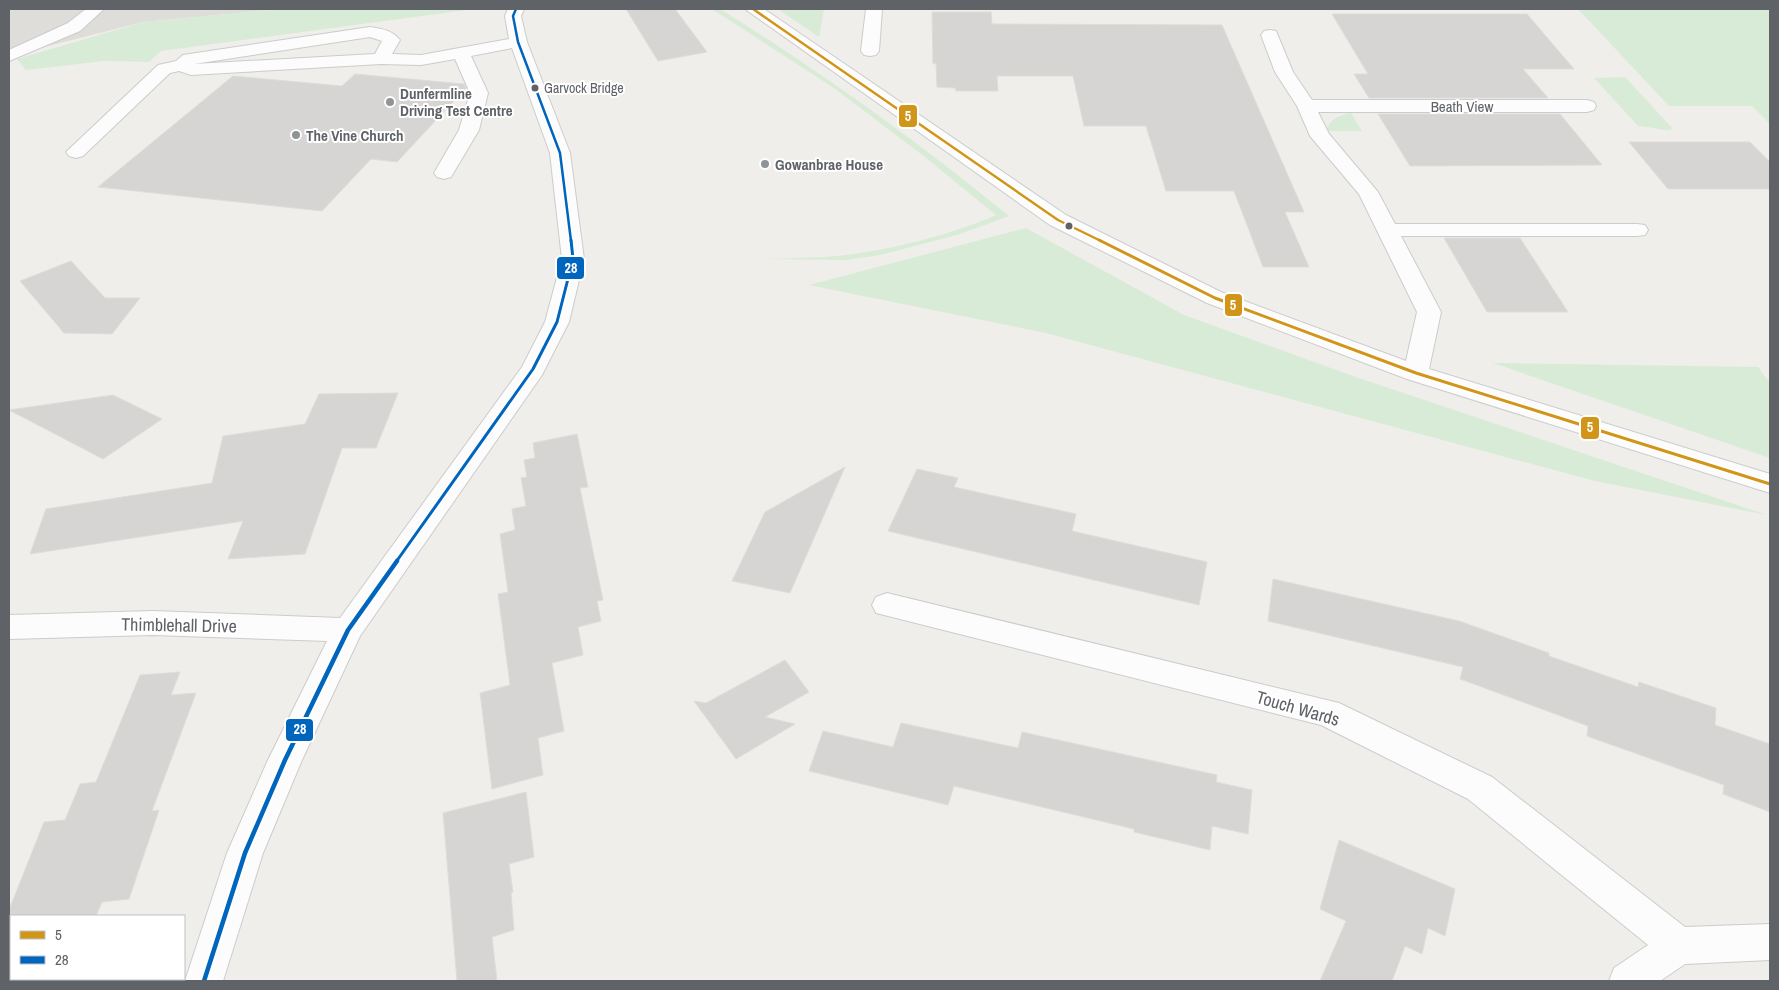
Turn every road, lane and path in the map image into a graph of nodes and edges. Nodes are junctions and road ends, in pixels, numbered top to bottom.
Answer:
1 (96, 9) edge
2 (516, 9) edge
3 (753, 9) edge
4 (874, 9) edge
5 (1270, 35) dead end
6 (518, 42) junction
7 (37, 43) junction
8 (9, 46) edge
9 (870, 51) dead end
10 (462, 53) junction
11 (9, 56) edge
12 (381, 59) junction
13 (182, 65) junction
14 (1306, 106) junction
15 (1587, 106) dead end
16 (76, 152) dead end
17 (444, 173) dead end
18 (1388, 230) junction
19 (1637, 230) dead end
20 (1416, 373) junction
21 (1770, 484) edge
22 (887, 605) dead end
23 (9, 627) edge
24 (348, 630) junction
25 (1770, 942) edge
26 (1679, 946) junction
27 (204, 981) edge
28 (1628, 981) edge

1 - 7 street
2 - 6 street
3 - 20 street
4 - 9 street
5 - 14 street
6 - 10 street
6 - 24 street
7 - 8 street
7 - 11 street
10 - 12 street
10 - 17 street
12 - 13 street
12 - 13 street
13 - 16 street
14 - 15 street, Beath View
14 - 18 street
18 - 19 street
18 - 20 street
20 - 21 street
22 - 26 street, Touch Wards
23 - 24 street, Thimblehall Drive
24 - 27 street
25 - 26 street
26 - 28 street

